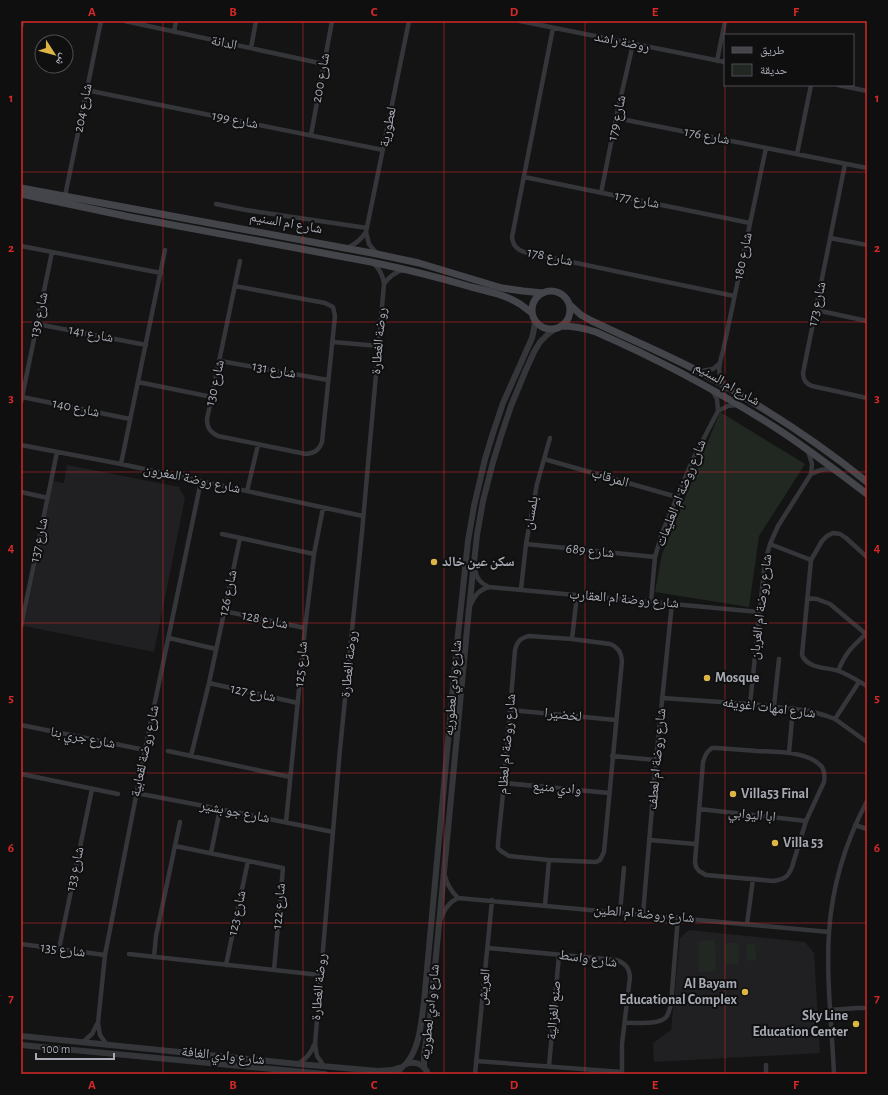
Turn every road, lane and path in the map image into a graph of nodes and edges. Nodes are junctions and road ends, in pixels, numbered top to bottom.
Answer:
1 (22, 21) edge
2 (101, 21) edge
3 (125, 21) edge
4 (176, 21) edge
5 (256, 21) edge
6 (332, 21) edge
7 (409, 21) edge
8 (520, 21) edge
9 (724, 21) edge
10 (21, 27) edge
11 (553, 28) junction
12 (174, 32) junction
13 (633, 44) junction
14 (251, 48) junction
15 (717, 61) junction
16 (724, 62) edge
17 (324, 64) junction
18 (811, 86) edge
19 (843, 86) edge
20 (86, 90) junction
21 (867, 91) edge
22 (616, 118) junction
23 (311, 135) junction
24 (766, 148) junction
25 (383, 150) junction
26 (797, 154) junction
27 (845, 164) junction
28 (867, 168) edge
29 (524, 177) junction
30 (21, 188) edge
31 (602, 193) junction
32 (21, 194) edge
33 (65, 196) junction
34 (216, 204) dead end
35 (750, 223) junction
36 (367, 230) junction
37 (830, 238) junction
38 (867, 245) edge
39 (21, 246) edge
40 (347, 248) junction
41 (165, 250) dead end
42 (52, 252) junction
43 (377, 254) junction
44 (240, 261) dead end
45 (371, 262) junction
46 (405, 270) junction
47 (161, 273) junction
48 (384, 284) junction
49 (235, 286) junction
50 (543, 293) junction
51 (734, 296) junction
52 (569, 304) junction
53 (816, 310) junction
54 (534, 317) junction
55 (867, 321) edge
56 (37, 324) junction
57 (558, 327) junction
58 (332, 342) junction
59 (146, 345) junction
60 (379, 346) junction
61 (220, 361) junction
62 (719, 364) junction
63 (699, 372) junction
64 (328, 380) junction
65 (138, 382) junction
66 (727, 387) junction
67 (712, 390) junction
68 (212, 397) junction
69 (867, 398) edge
70 (22, 399) edge
71 (739, 406) junction
72 (718, 411) junction
73 (130, 419) junction
74 (550, 438) dead end
75 (21, 445) edge
76 (258, 445) junction
77 (807, 450) junction
78 (57, 452) junction
79 (544, 458) junction
80 (121, 464) junction
81 (836, 471) junction
82 (811, 474) junction
83 (865, 480) edge
84 (202, 481) junction
85 (247, 491) junction
86 (21, 492) edge
87 (867, 494) edge
88 (677, 497) junction
89 (48, 498) junction
90 (323, 508) junction
91 (363, 516) junction
92 (222, 534) dead end
93 (240, 538) junction
94 (526, 544) junction
95 (770, 544) junction
96 (314, 554) junction
97 (655, 557) junction
98 (867, 557) edge
99 (811, 560) junction
100 (474, 564) junction
101 (489, 587) junction
102 (521, 589) junction
103 (577, 595) junction
104 (807, 598) junction
105 (651, 602) junction
106 (672, 603) junction
107 (469, 608) junction
108 (224, 611) junction
109 (759, 612) junction
110 (21, 627) edge
111 (305, 628) junction
112 (866, 634) edge
113 (169, 638) junction
114 (572, 639) junction
115 (216, 648) junction
116 (779, 659) dead end
117 (838, 671) junction
118 (859, 682) junction
119 (209, 683) junction
120 (867, 686) edge
121 (662, 698) junction
122 (298, 703) junction
123 (750, 704) junction
124 (774, 706) junction
125 (793, 708) junction
126 (510, 710) junction
127 (835, 719) junction
128 (616, 720) junction
129 (21, 726) edge
130 (867, 742) edge
131 (145, 750) junction
132 (168, 751) dead end
133 (789, 753) junction
134 (191, 756) junction
135 (612, 756) junction
136 (656, 760) junction
137 (21, 774) edge
138 (290, 777) junction
139 (504, 783) junction
140 (92, 789) junction
141 (136, 793) junction
142 (609, 793) junction
143 (118, 794) dead end
144 (867, 801) edge
145 (220, 809) junction
146 (699, 809) junction
147 (806, 821) junction
148 (180, 822) dead end
149 (286, 822) junction
150 (856, 825) junction
151 (867, 829) edge
152 (333, 832) junction
153 (650, 840) junction
154 (695, 844) junction
155 (175, 846) junction
156 (212, 853) junction
157 (549, 860) junction
158 (248, 861) junction
159 (624, 868) dead end
160 (444, 874) junction
161 (753, 879) junction
162 (458, 898) junction
163 (492, 900) junction
164 (545, 905) junction
165 (620, 912) junction
166 (643, 914) junction
167 (678, 917) junction
168 (440, 921) junction
169 (747, 924) junction
170 (829, 932) junction
171 (21, 944) edge
172 (488, 948) junction
173 (59, 950) junction
174 (129, 954) dead end
175 (105, 955) junction
176 (559, 955) junction
177 (154, 958) junction
178 (226, 965) junction
179 (274, 970) junction
180 (320, 975) junction
181 (867, 1008) edge
182 (831, 1010) junction
183 (98, 1023) junction
184 (625, 1023) junction
185 (21, 1036) edge
186 (83, 1042) junction
187 (107, 1044) junction
188 (315, 1044) junction
189 (22, 1046) edge
190 (476, 1061) junction
191 (298, 1064) junction
192 (766, 1065) dead end
193 (324, 1066) junction
194 (404, 1066) junction
195 (549, 1066) junction
196 (424, 1068) junction
197 (299, 1073) edge
198 (622, 1073) edge
199 (324, 1074) edge
200 (398, 1074) edge
201 (428, 1074) edge
202 (475, 1074) edge
203 (766, 1074) edge
204 (834, 1074) edge

1 - 10 street
2 - 20 street, شارع 204
3 - 12 street, الدانة
4 - 12 street
5 - 14 street
6 - 17 street, شارع 200
7 - 25 street, لعطورية
8 - 11 street, روضة راشد
9 - 15 street
11 - 13 street, روضة راشد
11 - 29 street, شارع 178
12 - 14 street, الدانة
13 - 15 street, روضة راشد
13 - 22 street, شارع 179
14 - 17 street, الدانة
15 - 16 street, روضة راشد
17 - 23 street, شارع 200
18 - 26 street
19 - 21 street
20 - 23 street, شارع 199
20 - 33 street, شارع 204
22 - 24 street, شارع 176
22 - 31 street, شارع 179
23 - 25 street, شارع 199
24 - 26 street, شارع 176
24 - 35 street, شارع 180
25 - 36 street, لعطورية
26 - 27 street, شارع 176
27 - 28 street, شارع 176
27 - 37 street, شارع 173
29 - 31 street, شارع 177
29 - 51 street, شارع 178
30 - 33 main road, شارع ام السنيم
31 - 35 street, شارع 177
32 - 45 main road, شارع ام السنيم
33 - 40 main road, شارع ام السنيم
34 - 36 street
35 - 51 street, شارع 180
36 - 40 street
36 - 43 street
37 - 38 street
37 - 53 street, شارع 173
39 - 42 street
40 - 43 main road, شارع ام السنيم
41 - 47 street
42 - 47 street
42 - 56 street, شارع 139
43 - 50 main road, شارع ام السنيم
44 - 49 street, شارع 130
45 - 46 main road, شارع ام السنيم
45 - 48 street, روضة الغطارة
46 - 48 street
46 - 54 main road, شارع ام السنيم
47 - 59 street
48 - 60 street, روضة الغطارة
49 - 58 street, شارع 130
49 - 61 street, شارع 130
50 - 52 main road
50 - 54 main road
51 - 62 street, شارع 180
52 - 57 main road
52 - 63 main road, شارع ام السنيم
53 - 55 street
53 - 69 street, شارع 173
54 - 57 main road
54 - 194 street, شارع وادي لعطوريه
56 - 59 street, شارع 141
56 - 70 street, شارع 139
57 - 67 main road, شارع ام السنيم
57 - 100 street, شارع وادي لعطوريه
58 - 60 street
58 - 64 street, شارع 130
59 - 65 street
60 - 91 street, روضة الغطارة
61 - 64 street, شارع 131
61 - 68 street, شارع 130
62 - 63 street
62 - 66 street
63 - 66 main road, شارع ام السنيم
64 - 76 street, شارع 130
65 - 68 street
65 - 73 street
66 - 83 main road, شارع ام السنيم
67 - 71 main road, شارع ام السنيم
67 - 72 street
68 - 76 street, شارع 130
70 - 73 street, شارع 140
71 - 72 street
71 - 77 main road, شارع ام السنيم
72 - 88 street, شارع روضة ام العليمات
73 - 80 street
74 - 79 street, بلمسان
75 - 78 street, شارع روضة المغرون
76 - 85 street
77 - 81 main road, شارع ام السنيم
77 - 82 street
78 - 80 street, شارع روضة المغرون
78 - 89 street, شارع 137
79 - 88 street, المرقاب
79 - 94 street, بلمسان
80 - 84 street, شارع روضة المغرون
81 - 82 street
81 - 87 main road, شارع ام السنيم
82 - 95 street, شارع روضة ام الغربان
84 - 85 street, شارع روضة المغرون
84 - 113 street, شارع روضة لقعابية
85 - 90 street, شارع روضة المغرون
86 - 89 street
88 - 97 street, شارع روضة ام العليمات
89 - 110 street, شارع 137
90 - 91 street, شارع روضة المغرون
90 - 96 street, شارع 125
91 - 152 street, روضة الغطارة
92 - 93 street
93 - 96 street
93 - 108 street, شارع 126
94 - 97 street, شارع 689
94 - 102 street, بلمسان
95 - 99 street
95 - 109 street, شارع روضة ام الغربان
96 - 111 street, شارع 125
97 - 105 street, شارع روضة ام العليمات
98 - 99 street
99 - 104 street
100 - 101 street
100 - 107 street, شارع وادي لعطوريه
101 - 102 street, شارع روضة ام العقارب
101 - 107 street
102 - 103 street, شارع روضة ام العقارب
103 - 105 street, شارع روضة ام العقارب
103 - 114 street
104 - 112 street
104 - 117 street
105 - 106 street, شارع روضة ام العقارب
106 - 109 street, شارع روضة ام العقارب
106 - 121 street, شارع روضة ام لعطف
107 - 160 street, شارع وادي لعطوريه
108 - 111 street, شارع 128
108 - 115 street, شارع 126
109 - 123 street, شارع روضة ام الغربان
111 - 122 street, شارع 125
112 - 117 street
113 - 115 street
113 - 131 street, شارع روضة لقعابية
114 - 126 street, شارع روضة ام لعظام
114 - 128 street, شارع روضة ام لعظام
115 - 119 street, شارع 126
116 - 124 street
117 - 118 street
118 - 120 street
118 - 127 street
119 - 122 street, شارع 127
119 - 134 street, شارع 126
121 - 123 street, شارع امهات اغويفه
121 - 136 street, شارع روضة ام لعطف
122 - 138 street, شارع 125
123 - 124 street, شارع امهات اغويفه
124 - 125 street, شارع امهات اغويفه
125 - 127 street, شارع امهات اغويفه
125 - 133 street
126 - 128 street, لخضيرا
126 - 139 street, شارع روضة ام لعظام
127 - 130 street, شارع امهات اغويفه
128 - 135 street, شارع روضة ام لعظام
129 - 131 street, شارع جري بنا
131 - 141 street, شارع روضة لقعابية
132 - 134 street
133 - 146 street
133 - 147 street
134 - 138 street
135 - 136 street
135 - 142 street, شارع روضة ام لعظام
136 - 153 street, شارع روضة ام لعطف
137 - 140 street
138 - 149 street, شارع 125
139 - 142 street, وادي منيع
139 - 157 street, شارع روضة ام لعظام
140 - 143 street
140 - 173 street, شارع 133
141 - 145 street, شارع جو بشير
141 - 175 street, شارع روضة لقعابية
142 - 157 street, شارع روضة ام لعظام
144 - 150 street
145 - 149 street, شارع جو بشير
145 - 156 street
146 - 147 street, ابا اليوابي
146 - 154 street
147 - 161 street
148 - 155 street
149 - 152 street, شارع جو بشير
150 - 151 street
150 - 170 street
152 - 180 street, روضة الغطارة
153 - 154 street
153 - 166 street, شارع روضة ام لعطف
154 - 161 street
155 - 156 street, شارع 122
155 - 177 street
156 - 158 street, شارع 122
157 - 164 street
158 - 178 street, شارع 123
158 - 179 street, شارع 122
159 - 165 street
160 - 162 street
160 - 168 street, شارع وادي لعطوريه
161 - 169 street
162 - 163 street, شارع روضة ام الطين
162 - 168 street
163 - 164 street, شارع روضة ام الطين
163 - 172 street, العريش
164 - 165 street, شارع روضة ام الطين
165 - 166 street, شارع روضة ام الطين
166 - 167 street, شارع روضة ام الطين
167 - 169 street, شارع روضة ام الطين
167 - 184 street
168 - 196 street, شارع وادي لعطوريه
169 - 170 street, شارع روضة ام الطين
170 - 182 street
171 - 173 street, شارع 135
172 - 176 street, شارع واسط
172 - 190 street, العريش
173 - 175 street, شارع 135
174 - 177 street
175 - 183 street, شارع روضة لقعابية
176 - 184 street, شارع واسط
176 - 195 street, صنع الغزالية
177 - 178 street
178 - 179 street
179 - 180 street
180 - 188 street, روضة الغطارة
181 - 182 street
182 - 204 street
183 - 186 street
183 - 187 street, شارع روضة لقعابية
184 - 198 street, شارع واسط
185 - 186 street, شارع وادي الغافة
186 - 187 street, شارع وادي الغافة
187 - 191 street, شارع وادي الغافة
188 - 191 street, روضة الغطارة
188 - 193 street, روضة الغطارة
189 - 197 street, شارع وادي الغافة
190 - 195 street
190 - 202 street, العريش
191 - 193 street, شارع وادي الغافة
192 - 203 street
193 - 194 street, شارع وادي الغافة
194 - 196 street
194 - 200 street, شارع وادي لعطوريه
195 - 198 street
196 - 201 street
197 - 199 street, شارع وادي الغافة

